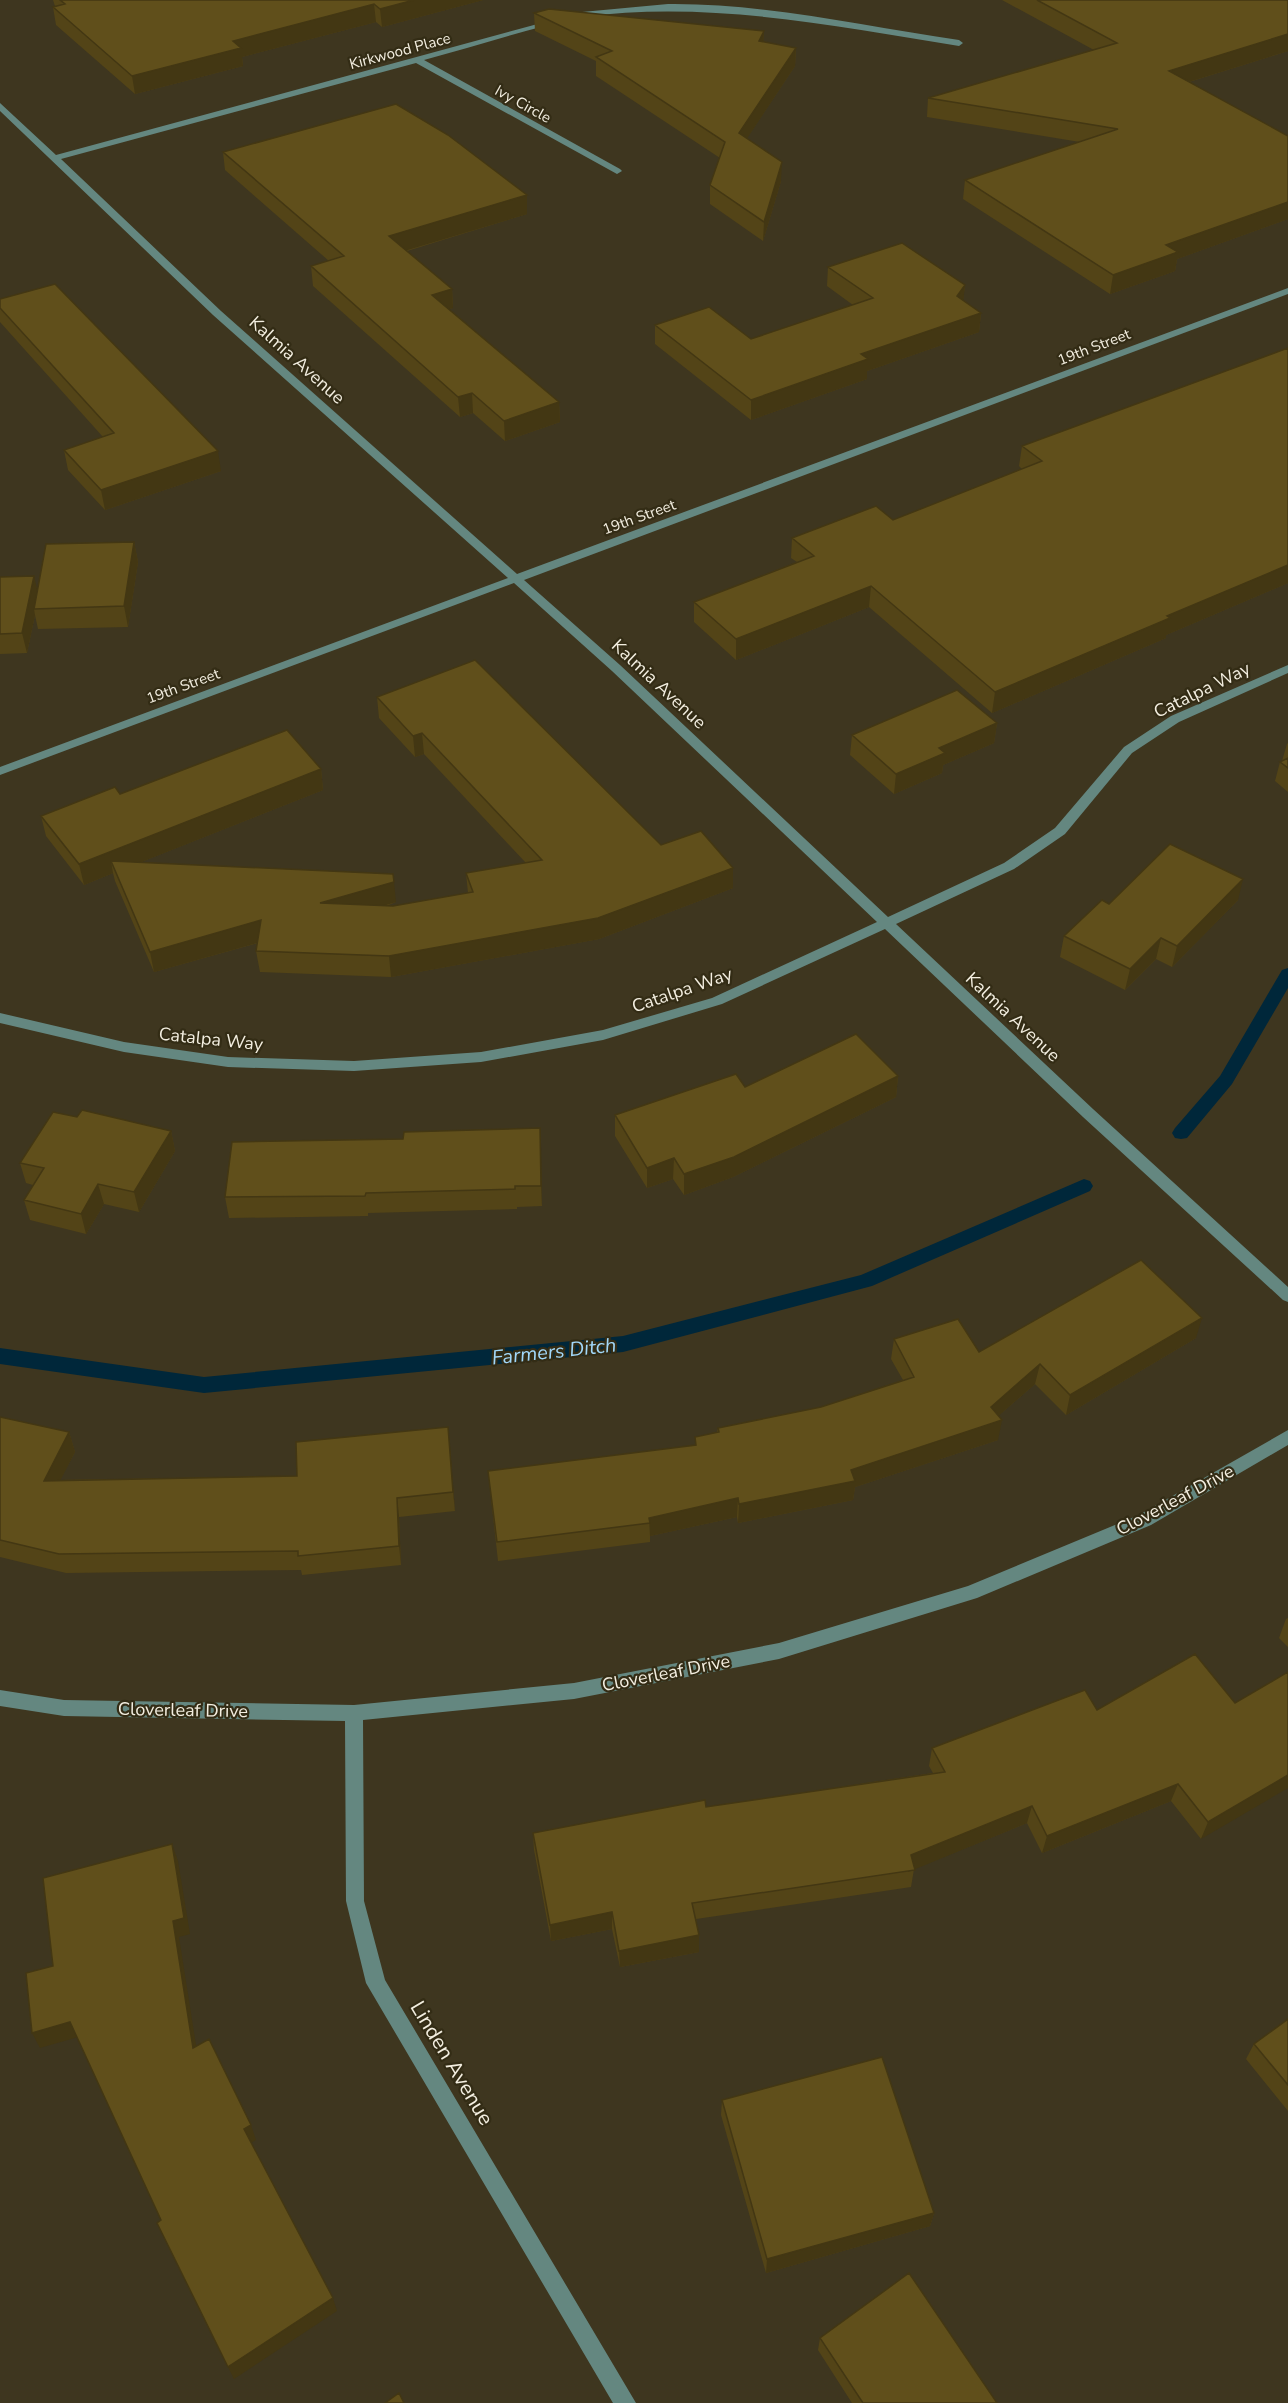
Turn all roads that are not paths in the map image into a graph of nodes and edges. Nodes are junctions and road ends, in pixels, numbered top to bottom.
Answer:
1 (959, 43) dead end
2 (417, 60) junction
3 (0, 106) edge
4 (55, 158) junction
5 (617, 171) dead end
6 (1288, 291) edge
7 (516, 579) junction
8 (1288, 669) edge
9 (0, 771) edge
10 (886, 922) junction
11 (0, 1018) edge
12 (1288, 1296) edge
13 (1288, 1437) edge
14 (0, 1698) edge
15 (354, 1713) junction
16 (625, 2403) edge

1 - 2 street, Kirkwood Place
2 - 4 street, Kirkwood Place
2 - 5 street, Ivy Circle
3 - 4 street, Kalmia Avenue
4 - 7 street, Kalmia Avenue
6 - 7 street, 19th Street
7 - 9 street, 19th Street
7 - 10 street, Kalmia Avenue
8 - 10 street, Catalpa Way
10 - 11 street, Catalpa Way
10 - 12 street, Kalmia Avenue
13 - 15 street, Cloverleaf Drive
14 - 15 street, Cloverleaf Drive
15 - 16 street, Linden Avenue

